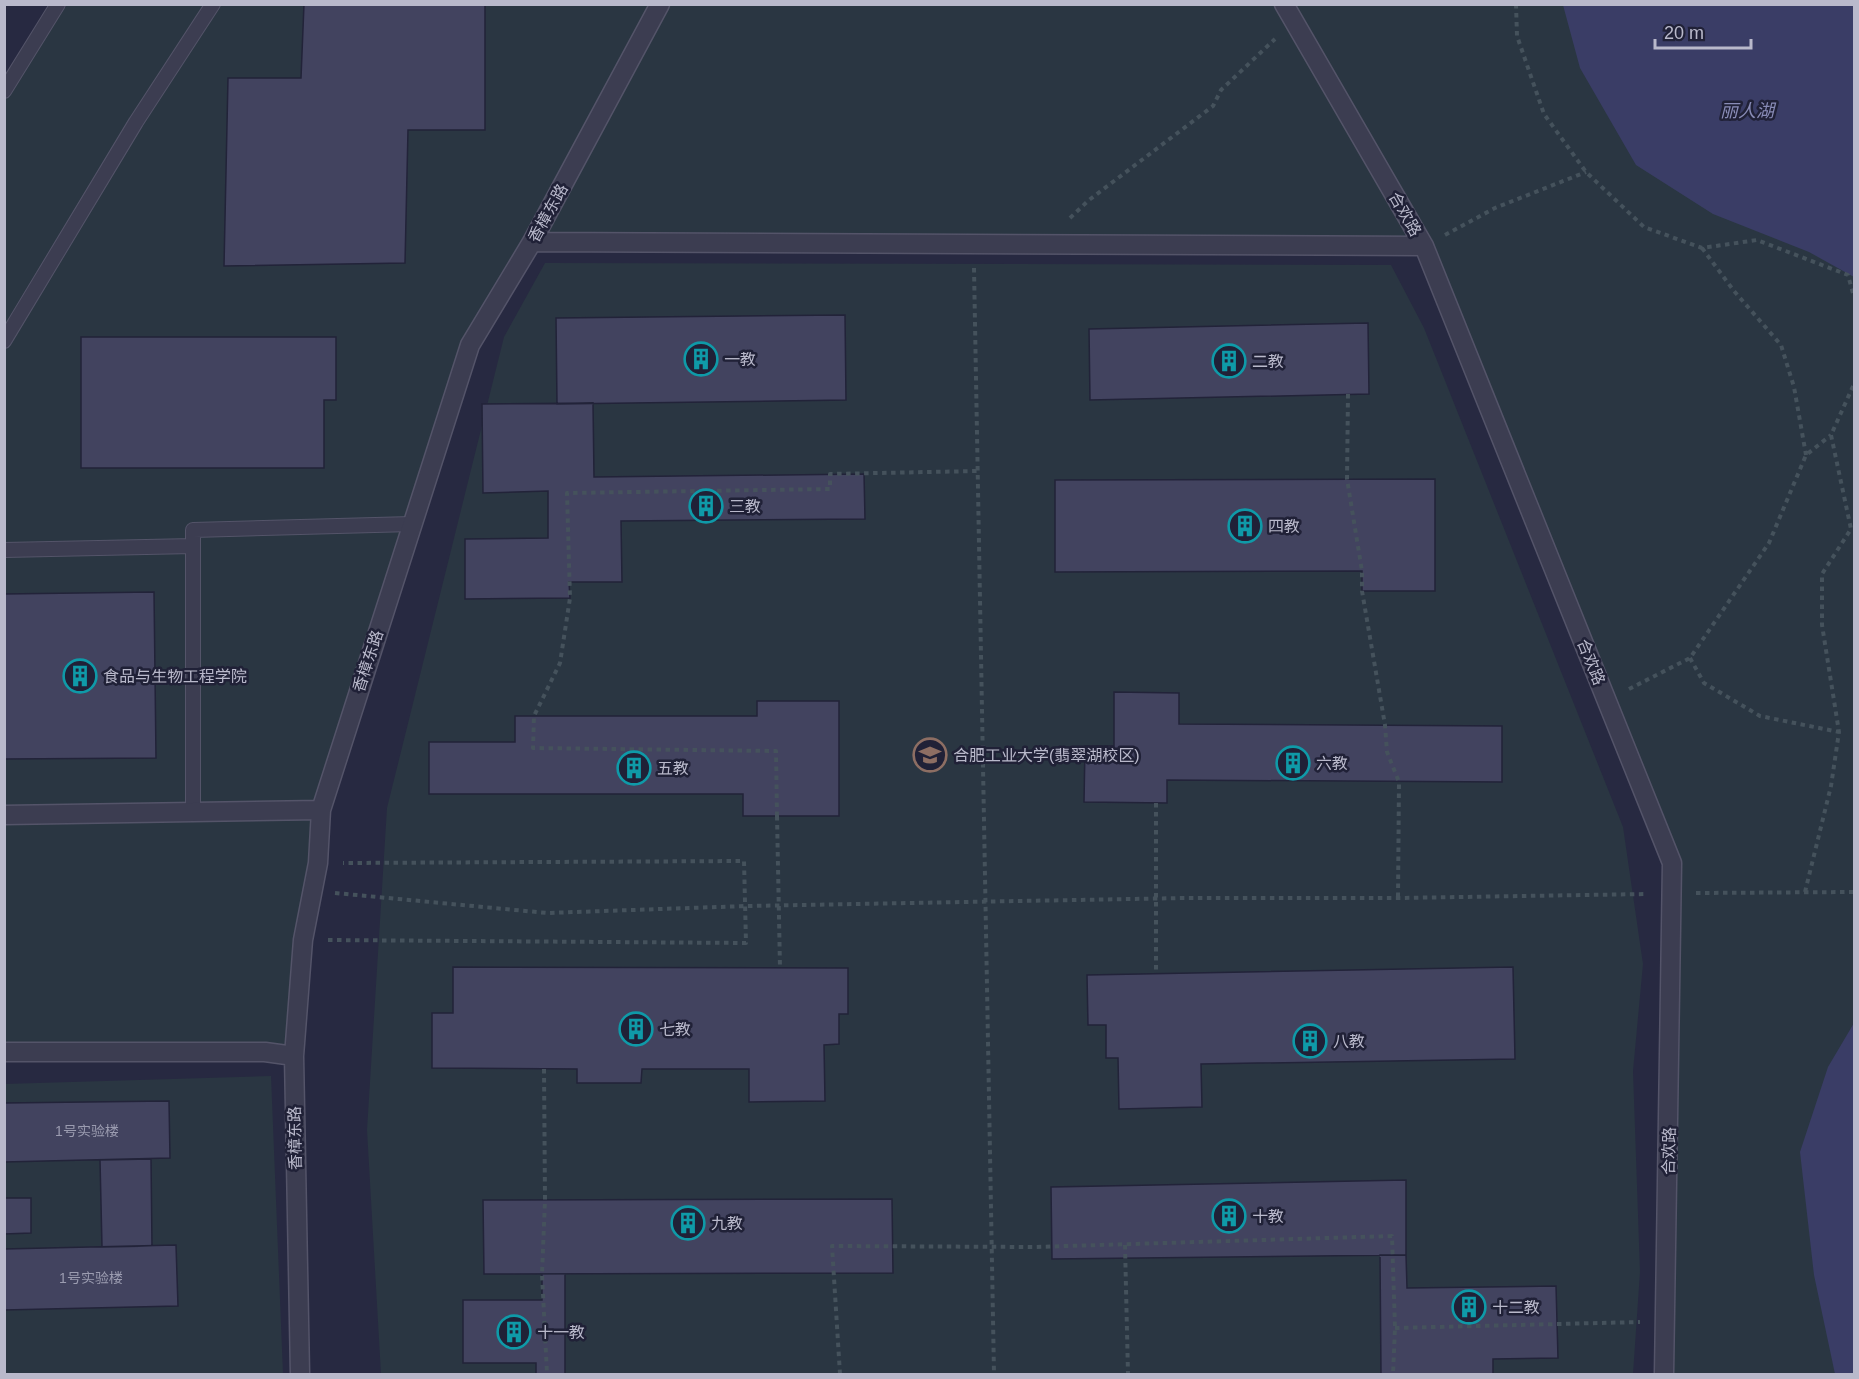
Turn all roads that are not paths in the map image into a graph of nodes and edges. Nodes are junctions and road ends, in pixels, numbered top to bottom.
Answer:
1 (58, 4) edge
2 (213, 4) edge
3 (660, 4) edge
4 (1284, 4) edge
5 (4, 90) edge
6 (532, 242) junction
7 (1424, 246) junction
8 (4, 341) edge
9 (412, 524) junction
10 (193, 546) junction
11 (4, 550) edge
12 (321, 810) junction
13 (193, 812) junction
14 (4, 815) edge
15 (4, 1052) edge
16 (294, 1056) junction
17 (300, 1374) edge
18 (1664, 1374) edge

1 - 5 lane
2 - 8 lane
3 - 6 street, 香樟东路
4 - 7 street, 合欢路
6 - 7 street
6 - 9 street, 香樟东路
7 - 18 street, 合欢路
9 - 10 lane
9 - 12 street, 香樟东路
10 - 11 lane
10 - 13 lane
12 - 13 street
12 - 16 street, 香樟东路
13 - 14 street
15 - 16 street
16 - 17 street, 香樟东路

